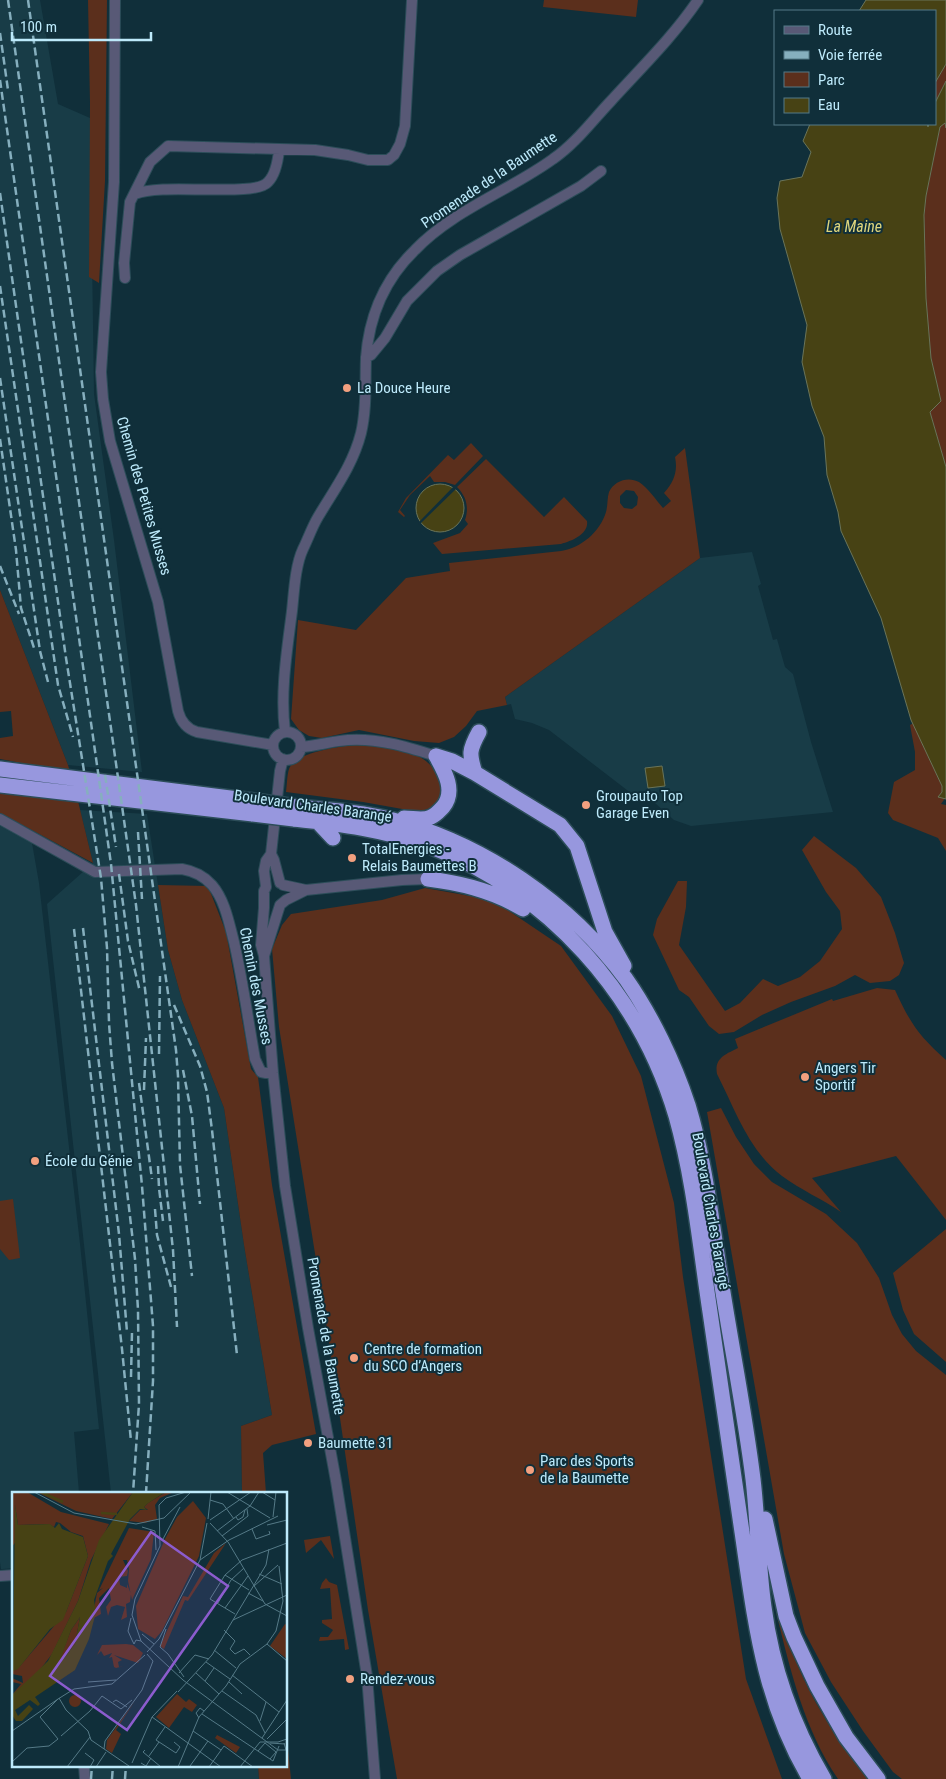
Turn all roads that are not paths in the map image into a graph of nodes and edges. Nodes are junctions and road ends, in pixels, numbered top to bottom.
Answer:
1 (116, 0) edge
2 (412, 0) edge
3 (698, 0) edge
4 (279, 150) junction
5 (601, 171) dead end
6 (135, 194) junction
7 (125, 278) dead end
8 (368, 338) junction
9 (384, 338) junction
10 (366, 357) junction
11 (285, 732) junction
12 (479, 732) dead end
13 (273, 745) junction
14 (302, 747) junction
15 (436, 756) junction
16 (284, 759) junction
17 (0, 769) edge
18 (475, 773) junction
19 (0, 785) edge
20 (254, 808) junction
21 (295, 813) junction
22 (0, 819) edge
23 (391, 820) junction
24 (318, 822) junction
25 (333, 838) dead end
26 (271, 854) junction
27 (428, 879) joint
28 (282, 884) junction
29 (266, 887) junction
30 (306, 890) junction
31 (265, 899) junction
32 (283, 902) junction
33 (549, 918) junction
34 (264, 956) junction
35 (627, 982) junction
36 (273, 1073) junction
37 (753, 1479) junction
38 (784, 1728) junction
39 (84, 1766) edge
40 (85, 1779) edge
41 (375, 1779) edge
42 (800, 1779) edge
43 (810, 1779) edge
44 (824, 1779) edge
45 (878, 1779) edge

1 - 13 street, Chemin des Petites Musses
2 - 4 street
3 - 8 street, Promenade de la Baumette
4 - 6 street
4 - 6 street
5 - 9 street
6 - 7 street
8 - 9 street
8 - 10 street, Promenade de la Baumette
9 - 10 street
10 - 11 street, Promenade de la Baumette
11 - 13 street
11 - 14 street
12 - 18 highway
13 - 16 street
14 - 15 street
14 - 16 street
15 - 18 highway
15 - 23 highway
16 - 26 street, Promenade de la Baumette
17 - 20 highway, Boulevard Charles Barangé
18 - 35 highway
19 - 20 highway, Boulevard Charles Barangé
20 - 21 highway, Boulevard Charles Barangé, bridge
21 - 23 highway, Boulevard Charles Barangé
21 - 24 highway, Boulevard Charles Barangé
22 - 36 street, Chemin des Musses
23 - 35 highway, Boulevard Charles Barangé
24 - 25 highway
24 - 33 highway, Boulevard Charles Barangé
26 - 28 street, Promenade de la Baumette
26 - 29 street, Promenade de la Baumette
27 - 30 street
27 - 33 highway
28 - 29 street
28 - 30 street
28 - 32 street, Promenade de la Baumette
29 - 31 street, Promenade de la Baumette
30 - 32 street
31 - 32 street
31 - 34 street, Promenade de la Baumette
32 - 34 street, Promenade de la Baumette
33 - 38 highway, Boulevard Charles Barangé
34 - 36 street, Promenade de la Baumette
35 - 37 highway, Boulevard Charles Barangé
36 - 41 street, Promenade de la Baumette
37 - 44 highway, Boulevard Charles Barangé
37 - 45 highway
38 - 42 highway
38 - 43 highway
39 - 40 street

